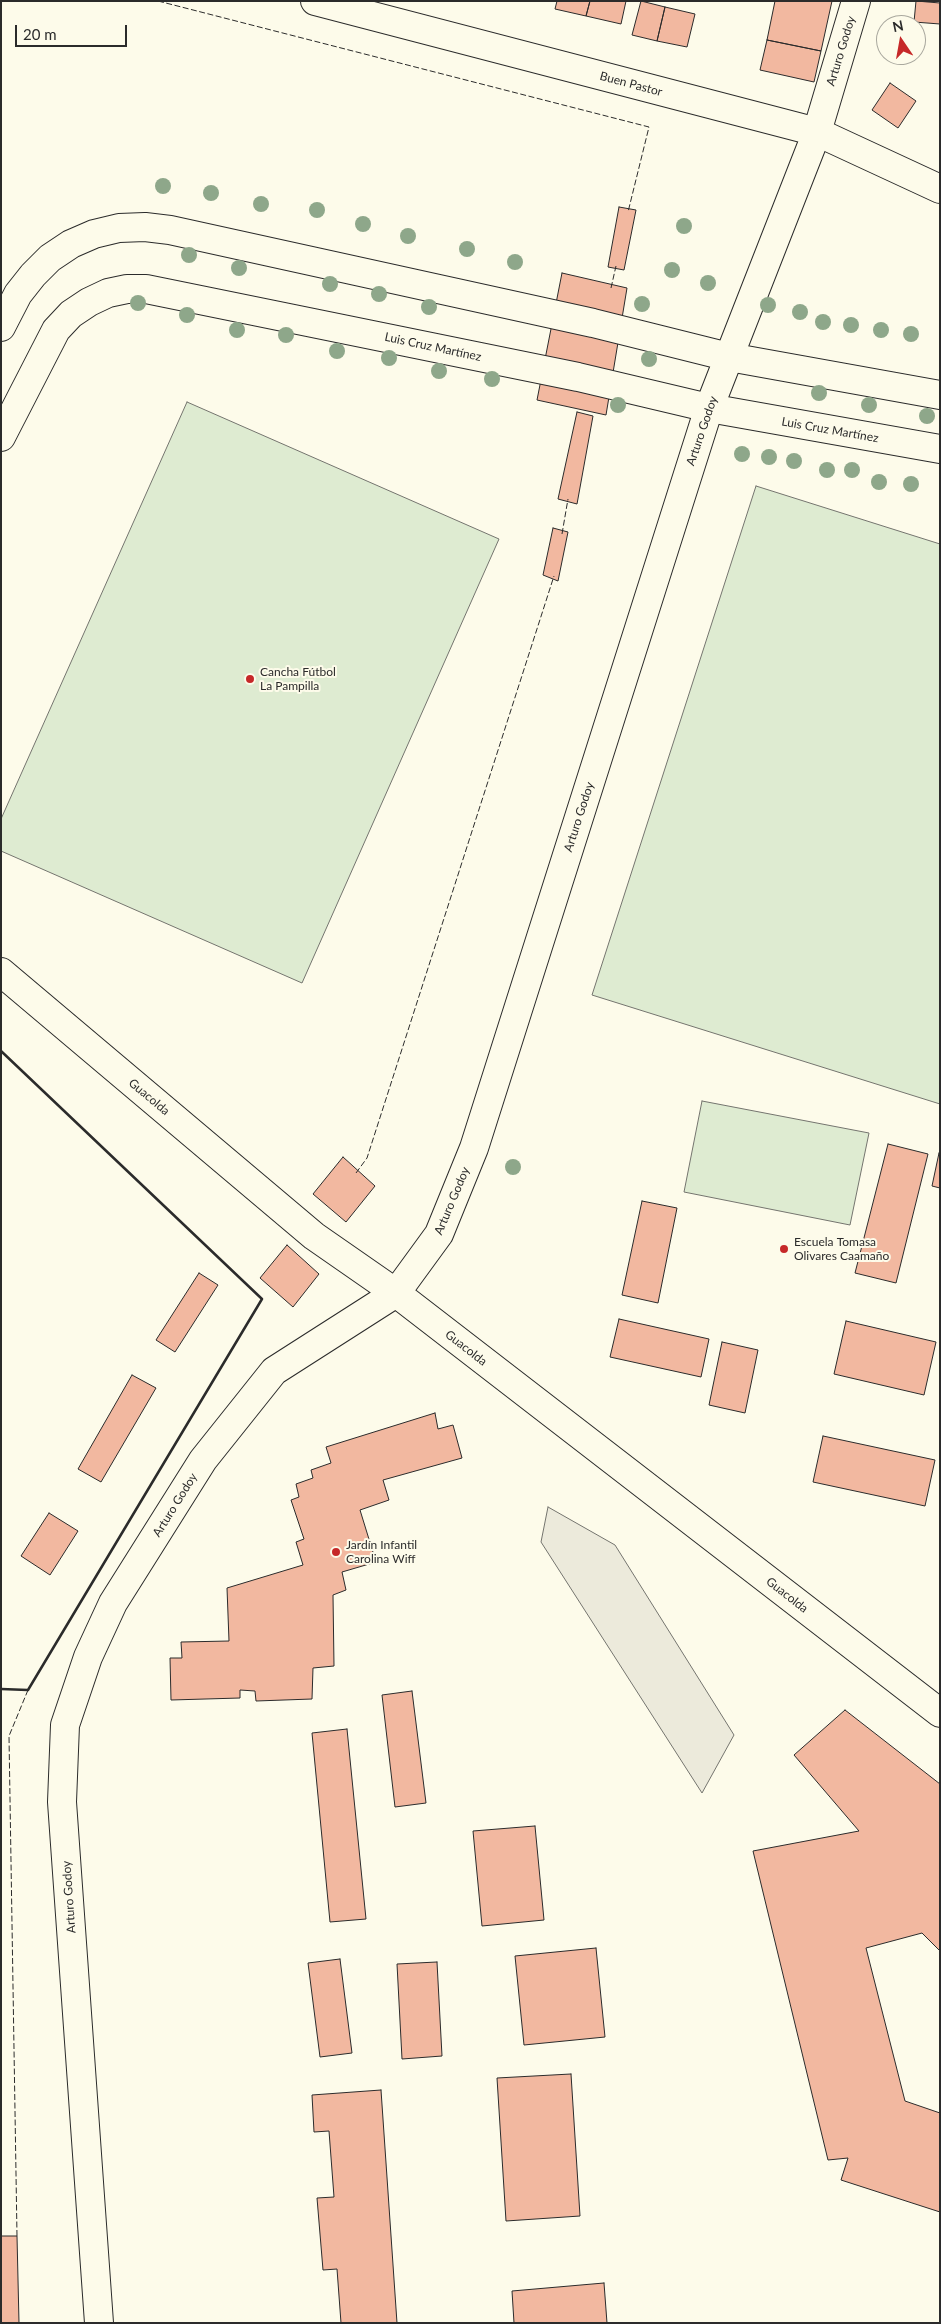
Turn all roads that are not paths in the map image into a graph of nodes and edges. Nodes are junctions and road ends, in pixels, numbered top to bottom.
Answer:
1 (315, 1) edge
2 (856, 1) edge
3 (817, 132) junction
4 (940, 189) edge
5 (1, 327) edge
6 (729, 357) junction
7 (940, 395) edge
8 (709, 408) junction
9 (1, 437) edge
10 (940, 450) edge
11 (1, 972) edge
12 (396, 1293) junction
13 (940, 1713) edge
14 (99, 2323) edge

1 - 3 street, Buen Pastor
2 - 3 street, Arturo Godoy
3 - 4 street, Buen Pastor
3 - 6 street, Arturo Godoy
5 - 6 street
6 - 7 street
6 - 8 street, Arturo Godoy
8 - 9 street, Luis Cruz Martínez
8 - 10 street, Luis Cruz Martínez
8 - 12 street, Arturo Godoy
11 - 12 street, Guacolda
12 - 13 street, Guacolda
12 - 14 street, Arturo Godoy

